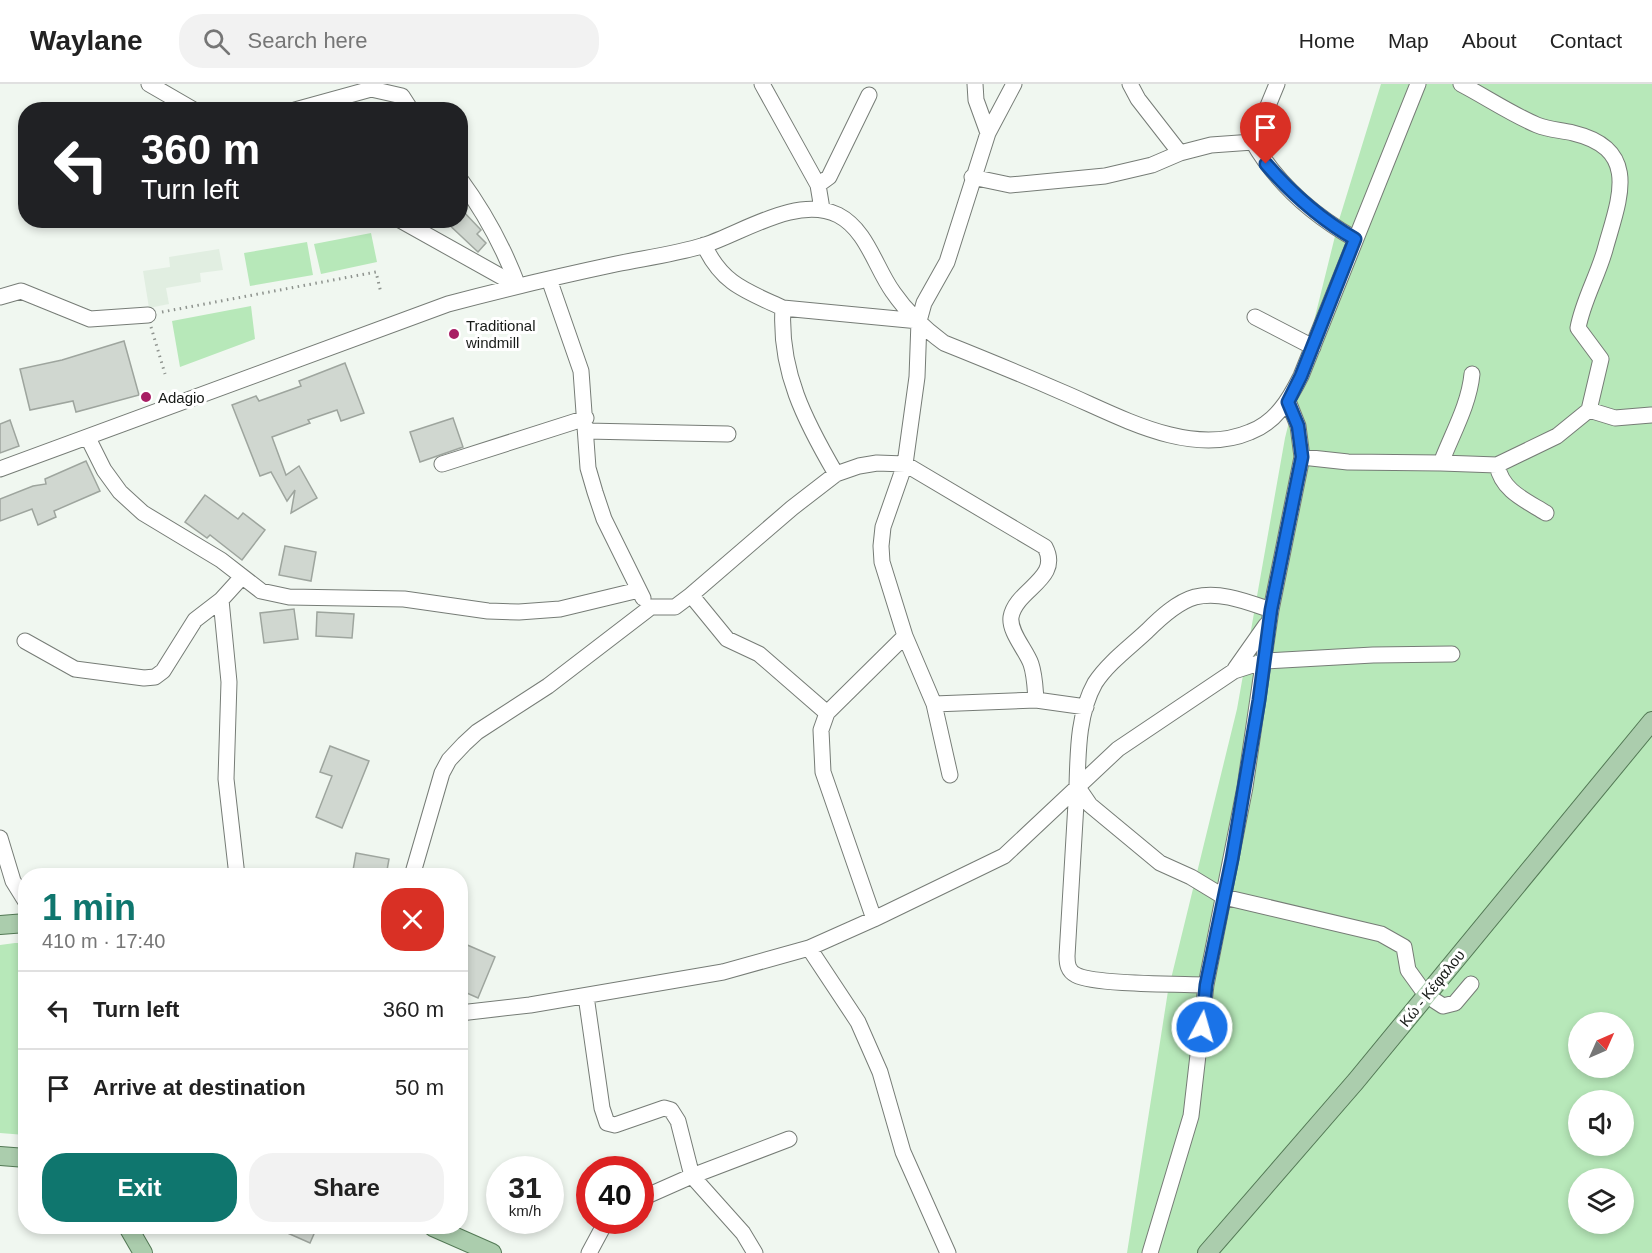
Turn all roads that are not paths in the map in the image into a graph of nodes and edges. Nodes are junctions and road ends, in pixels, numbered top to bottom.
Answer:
1 (149, 84) edge
2 (390, 84) edge
3 (762, 84) edge
4 (975, 84) edge
5 (1014, 84) edge
6 (1130, 84) edge
7 (1277, 84) edge
8 (1418, 84) edge
9 (1461, 84) edge
10 (869, 95) dead end
11 (402, 96) junction
12 (180, 102) edge
13 (324, 102) edge
14 (406, 102) edge
15 (988, 133) junction
16 (1253, 142) junction
17 (1180, 153) junction
18 (972, 177) junction
19 (818, 185) junction
20 (468, 190) edge
21 (822, 209) junction
22 (414, 228) edge
23 (1355, 239) junction
24 (704, 245) junction
25 (549, 279) junction
26 (518, 286) junction
27 (0, 297) edge
28 (783, 308) junction
29 (148, 315) road end
30 (1255, 317) dead end
31 (920, 321) junction
32 (1313, 347) junction
33 (1472, 374) dead end
34 (1288, 402) junction
35 (1589, 410) junction
36 (1650, 415) dead end
37 (586, 425) junction
38 (728, 434) dead end
39 (88, 438) junction
40 (1302, 457) junction
41 (1441, 463) junction
42 (442, 464) dead end
43 (905, 464) junction
44 (1497, 465) junction
45 (0, 469) edge
46 (836, 474) junction
47 (1546, 513) dead end
48 (241, 578) junction
49 (639, 590) junction
50 (692, 596) junction
51 (221, 600) junction
52 (651, 607) junction
53 (1270, 614) junction
54 (905, 636) junction
55 (25, 641) dead end
56 (1452, 654) dead end
57 (1265, 661) junction
58 (1234, 671) junction
59 (1036, 700) junction
60 (934, 704) junction
61 (1086, 707) junction
62 (827, 713) junction
63 (1652, 721) edge
64 (950, 775) dead end
65 (1077, 786) junction
66 (0, 838) edge
67 (5, 860) junction
68 (236, 868) edge
69 (414, 868) edge
70 (0, 882) edge
71 (18, 890) edge
72 (1224, 897) junction
73 (874, 919) junction
74 (18, 924) edge
75 (0, 925) edge
76 (809, 948) junction
77 (1471, 984) dead end
78 (1206, 985) junction
79 (1426, 995) junction
80 (586, 996) junction
81 (468, 1012) edge
82 (789, 1139) dead end
83 (0, 1156) edge
84 (18, 1157) edge
85 (692, 1176) junction
86 (654, 1193) edge
87 (132, 1234) edge
88 (449, 1234) edge
89 (599, 1234) edge
90 (143, 1253) edge
91 (492, 1253) edge
92 (589, 1253) edge
93 (755, 1253) edge
94 (948, 1253) edge
95 (1150, 1253) edge
96 (1207, 1253) edge

1 - 12 street
2 - 11 street
3 - 19 street
4 - 15 street
5 - 15 street
6 - 17 street
7 - 16 street
8 - 23 street
9 - 35 street
10 - 19 street
11 - 13 street
11 - 14 street
15 - 18 street
16 - 17 street
16 - 23 street
17 - 18 street
18 - 31 street
19 - 21 street
20 - 26 street
21 - 24 street
21 - 31 street
22 - 26 street
23 - 32 street
24 - 25 street
24 - 28 street
25 - 26 street
25 - 37 street
26 - 39 street
27 - 29 street
28 - 31 street
28 - 46 street
30 - 32 street
31 - 34 street
31 - 43 street
32 - 34 street
33 - 41 street
34 - 40 street
35 - 36 street
35 - 44 street
37 - 38 street
37 - 42 street
37 - 49 street
39 - 45 street
39 - 48 street
40 - 41 street
40 - 53 street
41 - 44 street
43 - 46 street
43 - 54 street
43 - 59 street
44 - 47 street
46 - 50 street
48 - 49 street
48 - 51 street
49 - 52 street
50 - 52 street
50 - 62 street
51 - 55 street
51 - 68 street
52 - 69 street
53 - 57 street
53 - 58 street
53 - 61 street
54 - 60 street
54 - 62 street
56 - 57 street
57 - 58 street
57 - 72 street
58 - 65 street
59 - 60 street
59 - 61 street
60 - 64 street
61 - 65 street
62 - 73 street
63 - 79 main road, Κώ - Κέφαλου
65 - 72 street
65 - 73 street
65 - 78 street
66 - 67 street
67 - 70 street
67 - 71 street
72 - 78 street
72 - 79 street
73 - 76 street
74 - 75 main road
76 - 80 street
76 - 94 street
77 - 79 street
78 - 95 street
79 - 96 main road, Κώ - Κέφαλου
80 - 81 street
80 - 85 street
82 - 85 street
83 - 84 main road
85 - 86 street
85 - 93 street
87 - 90 main road
88 - 91 main road
89 - 92 street

